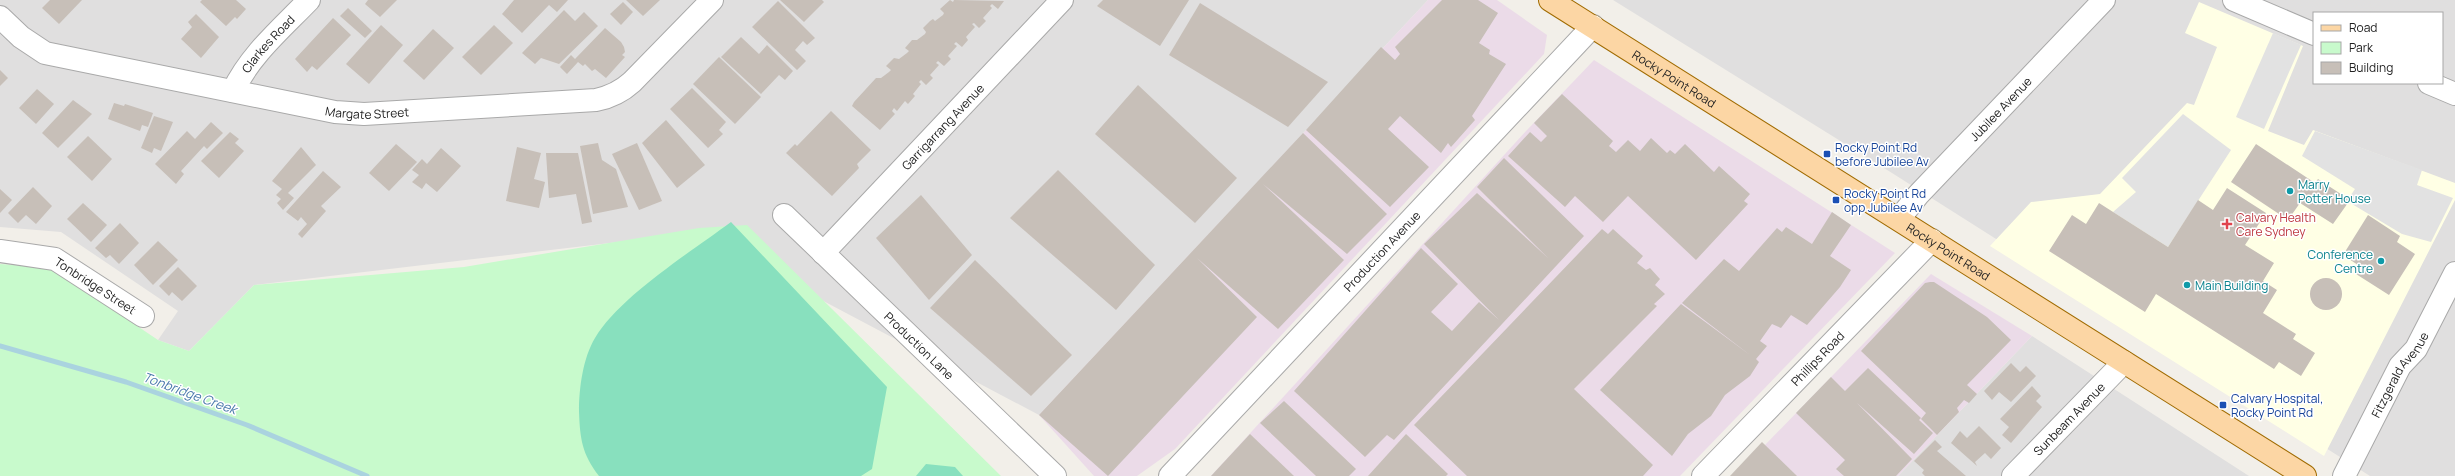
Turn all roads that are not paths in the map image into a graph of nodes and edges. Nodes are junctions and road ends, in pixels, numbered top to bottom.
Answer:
1 (309, 0) edge
2 (712, 0) edge
3 (1062, 0) edge
4 (1550, 0) edge
5 (2104, 0) edge
6 (2234, 0) edge
7 (0, 17) edge
8 (1593, 26) junction
9 (2313, 34) edge
10 (2431, 84) edge
11 (233, 91) junction
12 (2455, 94) edge
13 (784, 215) dead end
14 (1899, 219) junction
15 (1932, 240) junction
16 (0, 252) edge
17 (823, 253) junction
18 (2455, 273) edge
19 (2449, 299) edge
20 (143, 316) dead end
21 (2124, 362) junction
22 (1055, 476) edge
23 (1170, 476) edge
24 (1703, 476) edge
25 (2013, 476) edge
26 (2305, 476) edge
27 (2344, 476) edge

1 - 11 street, Clarkes Road
2 - 11 street, Margate Street
3 - 17 street, Garrigarrang Avenue
4 - 8 main road, Rocky Point Road
5 - 14 street, Jubilee Avenue
6 - 9 street
7 - 11 street, Margate Street
8 - 14 main road, Rocky Point Road
8 - 23 street, Production Avenue
10 - 12 street
13 - 17 street, Production Lane
14 - 15 main road, Rocky Point Road
15 - 21 main road, Rocky Point Road
15 - 24 street, Phillips Road
16 - 20 street, Tonbridge Street
17 - 22 street, Production Lane
18 - 19 street, Fitzgerald Avenue
19 - 27 street, Fitzgerald Avenue
21 - 25 street, Sunbeam Avenue
21 - 26 main road, Rocky Point Road

